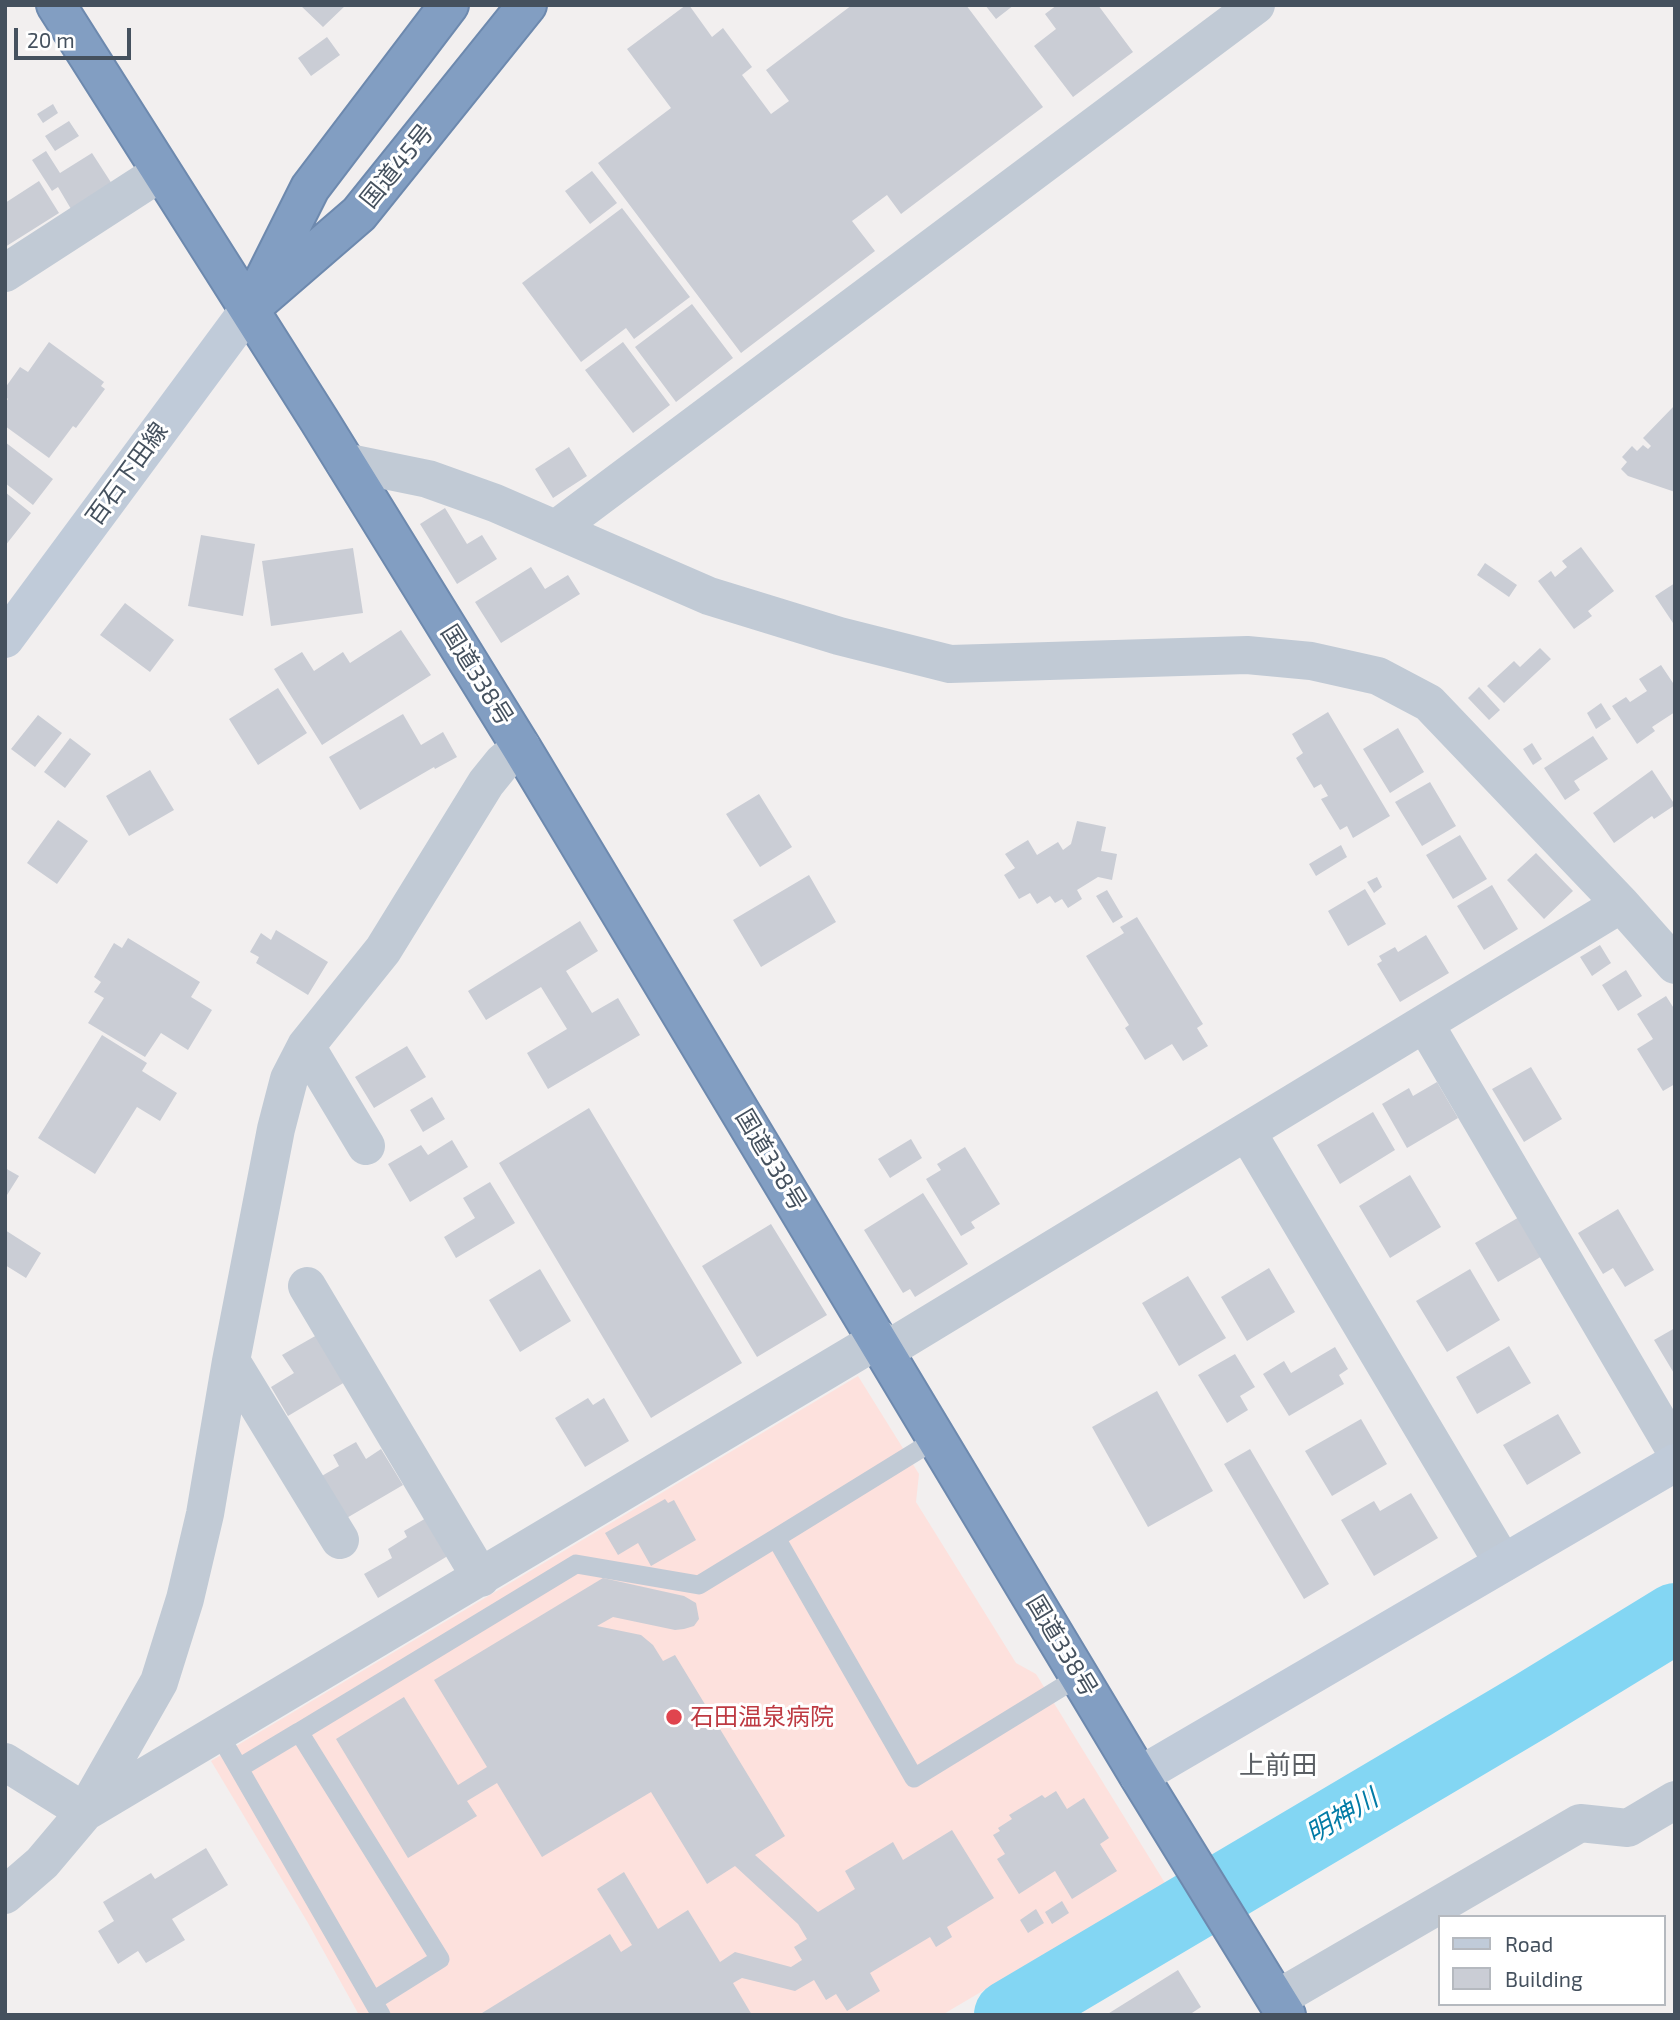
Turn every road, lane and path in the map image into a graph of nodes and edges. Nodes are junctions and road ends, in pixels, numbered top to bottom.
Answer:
1 (56, 5) edge
2 (449, 5) edge
3 (527, 5) edge
4 (1256, 5) edge
5 (160, 172) junction
6 (5, 274) edge
7 (249, 309) junction
8 (345, 462) junction
9 (556, 529) junction
10 (5, 639) edge
11 (521, 747) junction
12 (1621, 904) junction
13 (1675, 965) edge
14 (1425, 1024) junction
15 (306, 1046) junction
16 (1247, 1132) junction
17 (366, 1146) dead end
18 (307, 1286) dead end
19 (882, 1345) junction
20 (231, 1360) junction
21 (938, 1438) junction
22 (1675, 1450) edge
23 (1675, 1463) edge
24 (775, 1538) junction
25 (340, 1540) dead end
26 (1503, 1563) junction
27 (481, 1578) junction
28 (1080, 1676) junction
29 (299, 1732) junction
30 (219, 1734) junction
31 (5, 1762) edge
32 (239, 1768) junction
33 (1139, 1776) junction
34 (1675, 1800) edge
35 (85, 1812) junction
36 (5, 1895) edge
37 (1282, 2007) edge
38 (377, 2008) edge

1 - 5 highway
2 - 7 highway
3 - 7 highway, 国道45号
4 - 9 street
5 - 6 street
5 - 7 highway
7 - 8 highway, 国道338号
7 - 10 street, 百石下田線
8 - 9 street
8 - 11 highway, 国道338号
9 - 12 street
11 - 15 street
11 - 19 highway, 国道338号
12 - 13 street
12 - 14 street
14 - 16 street
14 - 22 street
15 - 17 street
15 - 20 street
16 - 19 street
16 - 26 street
18 - 27 street
19 - 21 highway, 国道338号
19 - 27 street
20 - 25 street
20 - 35 street
21 - 24 lane
21 - 28 highway, 国道338号
23 - 26 street
24 - 28 lane
24 - 29 lane
26 - 33 street
27 - 30 street
28 - 33 highway, 国道338号
29 - 32 lane
29 - 38 lane
30 - 32 lane
30 - 35 street
31 - 35 street
32 - 38 lane
33 - 37 highway, 国道338号
34 - 37 street
35 - 36 street

